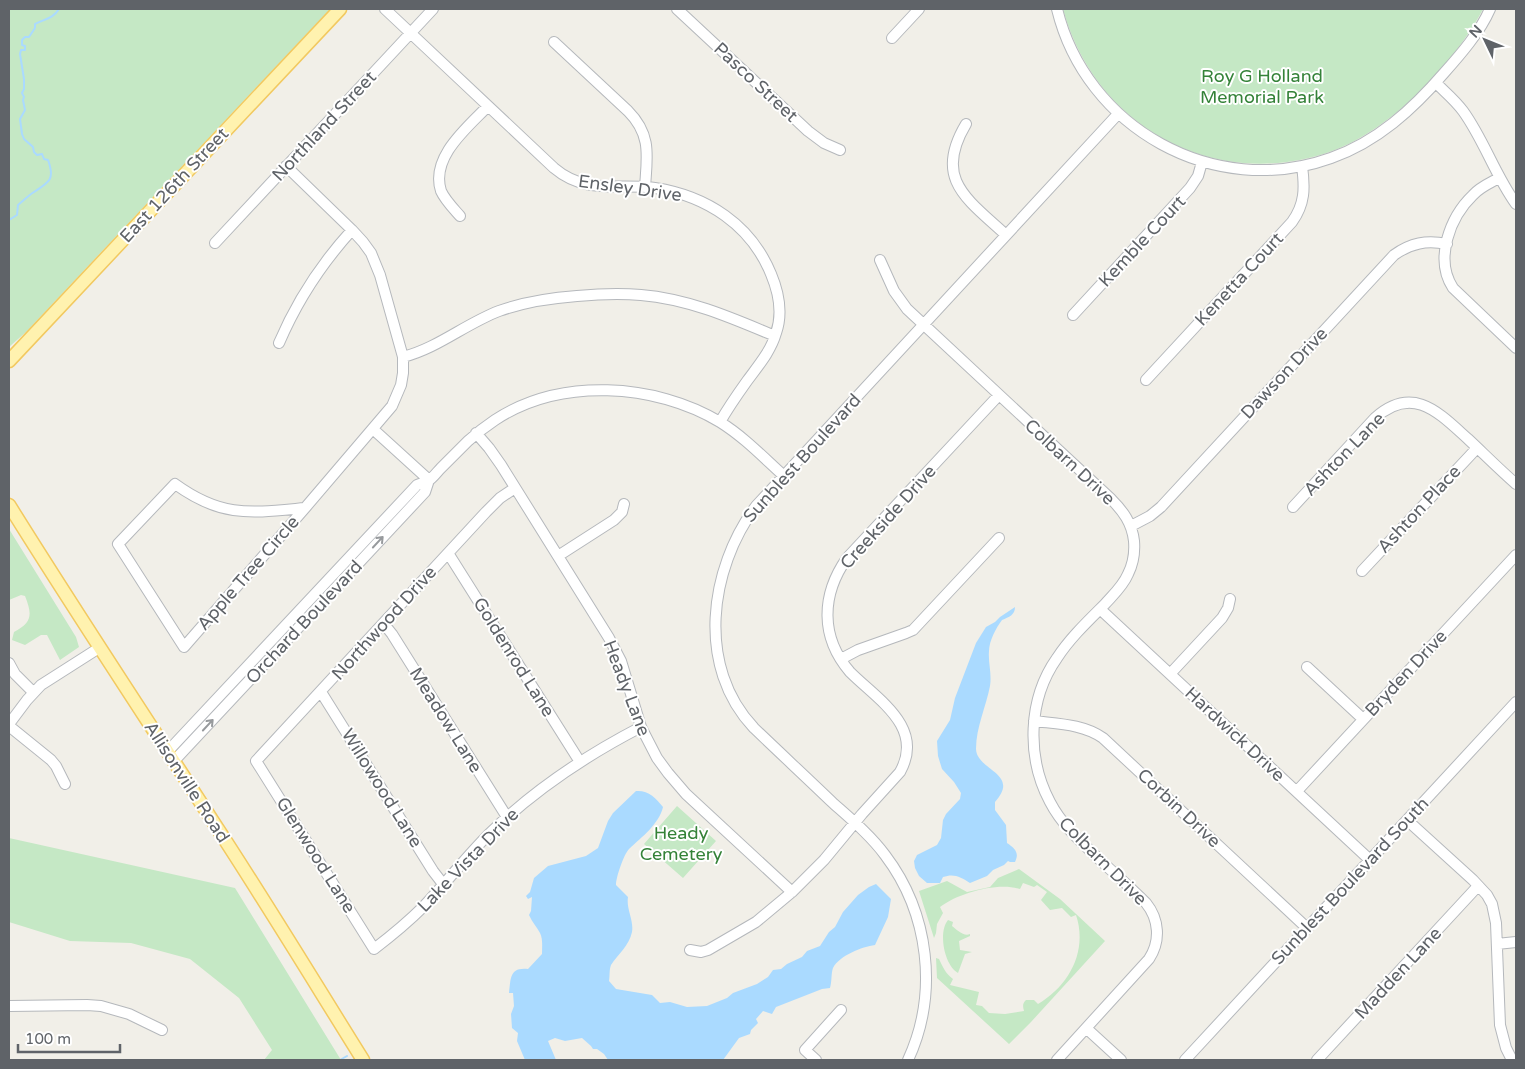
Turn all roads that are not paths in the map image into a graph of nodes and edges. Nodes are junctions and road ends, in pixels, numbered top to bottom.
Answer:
1 (340, 9) edge
2 (385, 9) edge
3 (433, 9) edge
4 (677, 9) edge
5 (919, 9) edge
6 (1058, 9) edge
7 (1490, 9) edge
8 (410, 33) junction
9 (892, 38) dead end
10 (554, 42) dead end
11 (1436, 83) junction
12 (488, 106) junction
13 (1118, 114) junction
14 (966, 124) dead end
15 (840, 150) dead end
16 (1202, 162) junction
17 (286, 166) junction
18 (1302, 166) junction
19 (1499, 178) junction
20 (645, 188) junction
21 (1516, 204) edge
22 (460, 216) dead end
23 (352, 230) junction
24 (1006, 235) junction
25 (215, 243) dead end
26 (1446, 244) junction
27 (880, 260) dead end
28 (1073, 315) dead end
29 (923, 325) junction
30 (776, 336) junction
31 (279, 344) dead end
32 (1516, 348) edge
33 (403, 357) junction
34 (9, 362) edge
35 (1146, 380) dead end
36 (999, 395) junction
37 (720, 422) junction
38 (374, 430) junction
39 (476, 433) junction
40 (1476, 448) junction
41 (784, 476) junction
42 (429, 480) junction
43 (1516, 484) edge
44 (515, 488) junction
45 (624, 504) dead end
46 (9, 505) edge
47 (1293, 507) dead end
48 (305, 508) junction
49 (1131, 526) junction
50 (999, 538) dead end
51 (448, 553) junction
52 (1516, 555) edge
53 (558, 556) junction
54 (1362, 571) dead end
55 (1230, 599) dead end
56 (1100, 609) junction
57 (384, 624) junction
58 (99, 648) junction
59 (841, 659) junction
60 (9, 664) edge
61 (1307, 667) dead end
62 (1170, 674) junction
63 (33, 692) junction
64 (321, 692) junction
65 (1516, 702) edge
66 (1364, 719) junction
67 (1034, 721) junction
68 (9, 725) edge
69 (641, 727) junction
70 (171, 756) junction
71 (256, 761) joint
72 (580, 762) junction
73 (65, 784) dead end
74 (1297, 792) junction
75 (507, 817) junction
76 (1407, 820) junction
77 (854, 822) junction
78 (1370, 860) junction
79 (443, 884) junction
80 (1478, 886) junction
81 (792, 892) junction
82 (1307, 928) junction
83 (1516, 942) edge
84 (1497, 944) junction
85 (374, 949) joint
86 (690, 950) dead end
87 (9, 1006) edge
88 (841, 1010) dead end
89 (1086, 1028) junction
90 (162, 1030) dead end
91 (363, 1060) edge
92 (816, 1060) edge
93 (908, 1060) edge
94 (1057, 1060) edge
95 (1121, 1060) edge
96 (1185, 1060) edge
97 (1317, 1060) edge
98 (1512, 1060) edge

1 - 34 main road, East 126th Street
2 - 8 street, Ensley Drive
3 - 8 street, Northland Street
4 - 15 street, Pasco Street
5 - 9 street
6 - 13 street
7 - 11 street
8 - 12 street, Ensley Drive
8 - 17 street, Northland Street
10 - 20 street
11 - 18 street
11 - 19 street
12 - 20 street, Ensley Drive
12 - 22 street
13 - 16 street
13 - 24 street, Sunblest Boulevard
14 - 24 street
16 - 18 street
16 - 28 street, Kemble Court
17 - 23 street
17 - 25 street, Northland Street
18 - 35 street, Kenetta Court
19 - 21 street
19 - 26 street
20 - 30 street, Ensley Drive
23 - 31 street
23 - 33 street
24 - 29 street, Sunblest Boulevard
26 - 32 street
26 - 49 street, Dawson Drive
27 - 29 street, Colbarn Drive
29 - 36 street, Colbarn Drive
29 - 41 street, Sunblest Boulevard
30 - 33 street
30 - 37 street, Ensley Drive
33 - 38 street
36 - 49 street, Colbarn Drive
36 - 59 street, Creekside Drive
37 - 39 street, Orchard Boulevard
37 - 41 street, Orchard Boulevard
38 - 42 street
38 - 48 street
39 - 42 street, Orchard Boulevard
39 - 44 street, Heady Lane
40 - 43 street, Ashton Lane
40 - 47 street, Ashton Lane
40 - 54 street, Ashton Place
41 - 77 street, Sunblest Boulevard
42 - 70 street, Orchard Boulevard
44 - 51 street, Northwood Drive
44 - 53 street, Heady Lane
45 - 53 street
46 - 58 main road, Allisonville Road
48 - 48 street, Apple Tree Circle
49 - 56 street, Colbarn Drive
50 - 59 street
51 - 57 street, Northwood Drive
51 - 72 street, Goldenrod Lane
52 - 66 street, Bryden Drive
53 - 69 street, Heady Lane
55 - 62 street
56 - 62 street, Hardwick Drive
56 - 67 street, Colbarn Drive
57 - 64 street, Northwood Drive
57 - 75 street, Meadow Lane
58 - 63 street
58 - 70 main road, Allisonville Road
59 - 77 street, Creekside Drive
60 - 63 street
61 - 66 street
62 - 74 street, Hardwick Drive
63 - 68 street
64 - 71 street, Northwood Drive
64 - 79 street, Willowood Lane
65 - 76 street, Sunblest Boulevard South
66 - 74 street, Bryden Drive
67 - 82 street, Corbin Drive
67 - 89 street, Colbarn Drive
68 - 73 street
69 - 72 street, Lake Vista Drive
69 - 81 street, Heady Lane
70 - 91 main road, Allisonville Road
71 - 85 street, Glenwood Lane
72 - 75 street, Lake Vista Drive
74 - 78 street, Hardwick Drive
75 - 79 street, Lake Vista Drive
76 - 78 street, Sunblest Boulevard South
76 - 80 street
77 - 81 street, Creekside Drive
77 - 93 street, Sunblest Boulevard
78 - 82 street, Sunblest Boulevard South
79 - 85 street, Lake Vista Drive
80 - 84 street
80 - 97 street, Madden Lane
81 - 86 street, Creekside Drive
82 - 96 street, Sunblest Boulevard South
83 - 84 street
84 - 98 street
87 - 90 street
88 - 92 street
89 - 94 street, Colbarn Drive
89 - 95 street

